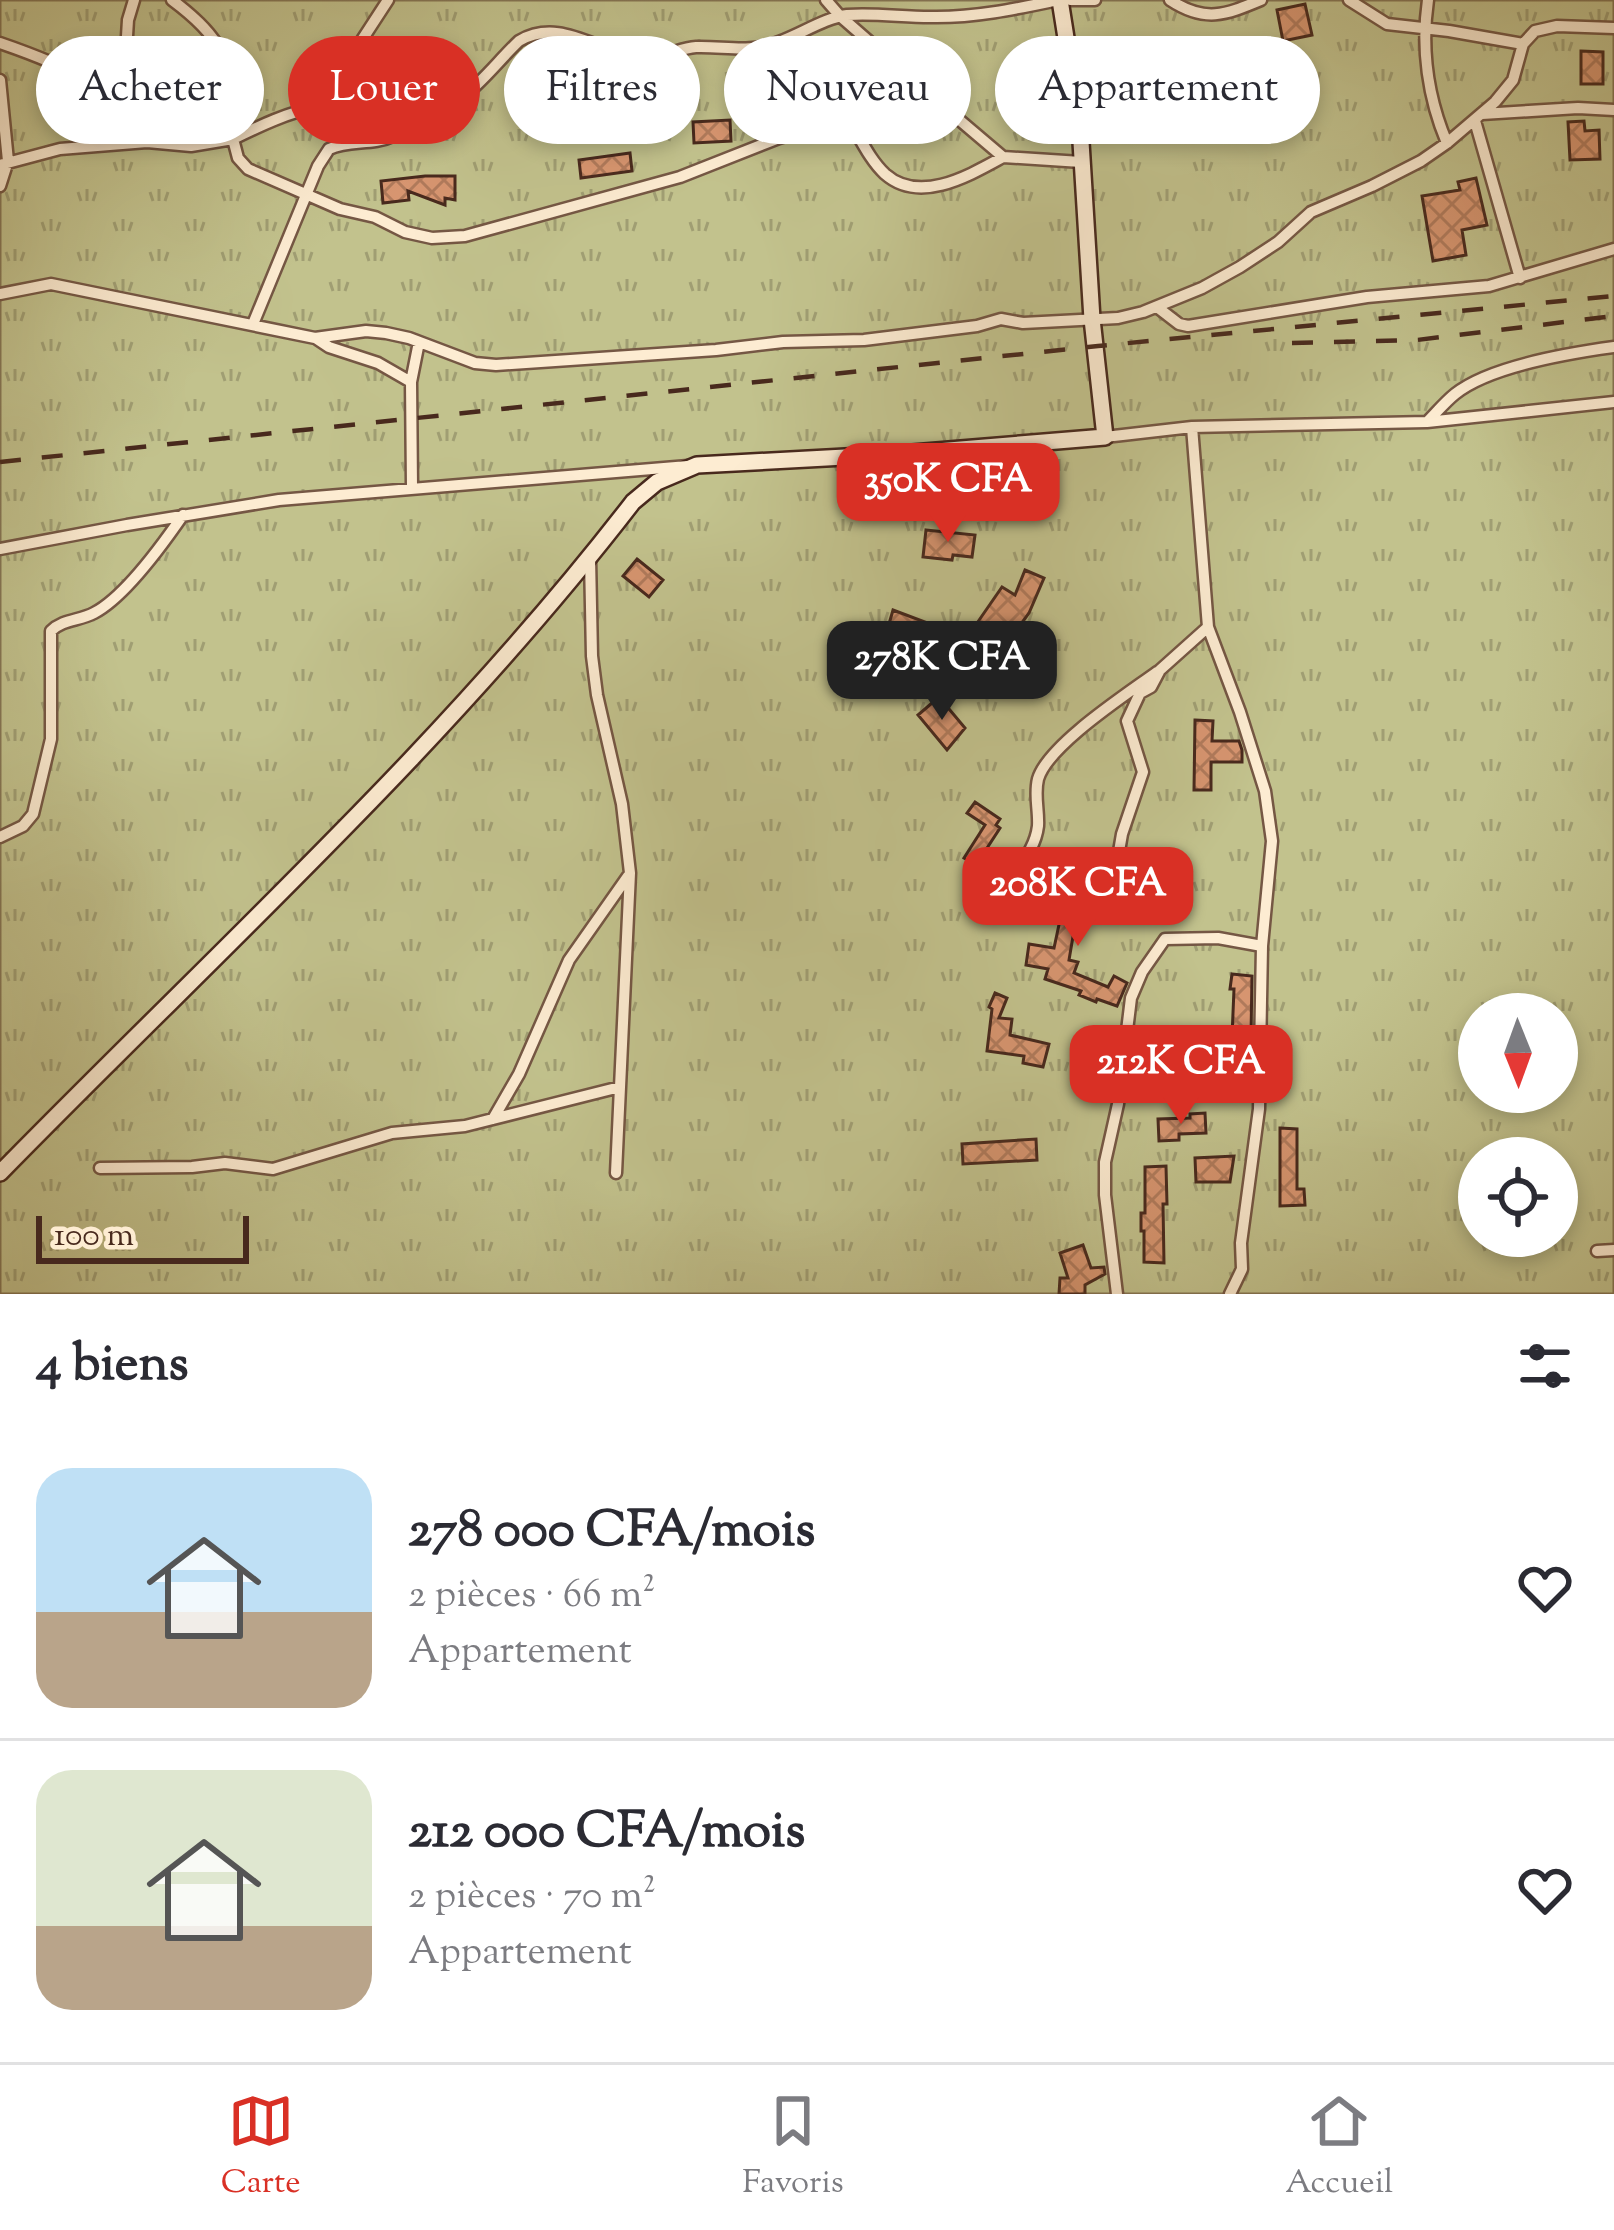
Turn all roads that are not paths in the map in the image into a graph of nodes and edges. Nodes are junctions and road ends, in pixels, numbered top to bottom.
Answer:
1 (134, 0) edge
2 (172, 0) edge
3 (388, 0) edge
4 (826, 0) edge
5 (1059, 0) edge
6 (1070, 0) edge
7 (1096, 0) edge
8 (1170, 0) edge
9 (1261, 0) edge
10 (1349, 0) edge
11 (1428, 0) edge
12 (840, 16) junction
13 (1614, 28) edge
14 (1425, 30) junction
15 (127, 36) edge
16 (213, 36) edge
17 (365, 36) edge
18 (863, 36) edge
19 (0, 43) edge
20 (1523, 44) junction
21 (36, 56) edge
22 (480, 79) edge
23 (0, 85) edge
24 (1614, 110) edge
25 (1478, 118) junction
26 (971, 131) edge
27 (1447, 142) junction
28 (117, 144) edge
29 (173, 144) edge
30 (204, 144) edge
31 (234, 144) edge
32 (347, 144) edge
33 (764, 144) edge
34 (865, 144) edge
35 (1004, 157) junction
36 (1081, 162) junction
37 (4, 164) edge
38 (0, 186) edge
39 (306, 195) junction
40 (1614, 249) edge
41 (1520, 278) junction
42 (0, 294) edge
43 (1157, 308) junction
44 (1092, 319) junction
45 (253, 324) junction
46 (315, 338) junction
47 (418, 342) junction
48 (1614, 347) edge
49 (411, 382) junction
50 (1614, 402) edge
51 (1427, 422) junction
52 (1192, 427) junction
53 (1105, 437) junction
54 (697, 465) junction
55 (412, 487) junction
56 (183, 515) junction
57 (0, 549) edge
58 (590, 558) junction
59 (1208, 627) junction
60 (1160, 670) junction
61 (0, 837) edge
62 (1117, 863) dead end
63 (1018, 869) dead end
64 (630, 873) junction
65 (1262, 946) junction
66 (620, 1087) junction
67 (494, 1119) junction
68 (100, 1168) dead end
69 (0, 1173) edge
70 (616, 1173) dead end
71 (1597, 1250) dead end
72 (1614, 1250) edge
73 (1117, 1294) edge
74 (1230, 1294) edge

1 - 15 street
2 - 16 street
3 - 17 street
4 - 12 street
5 - 12 street
5 - 36 street
6 - 7 street
8 - 9 street
10 - 14 street
11 - 14 street
12 - 18 street
12 - 22 street
13 - 20 street
14 - 20 street
14 - 27 street
19 - 21 street
20 - 25 street
23 - 37 street
24 - 25 street
25 - 27 street
25 - 41 street
26 - 35 street
27 - 43 street
28 - 37 street
29 - 30 street
31 - 39 street
32 - 39 street
33 - 39 street
34 - 35 street
35 - 36 street
36 - 44 street
37 - 38 street
39 - 45 street
40 - 41 street
41 - 43 street
42 - 45 street
43 - 44 street
44 - 47 street
44 - 53 street
45 - 46 street
46 - 47 street
46 - 49 street
47 - 49 street
48 - 51 street
49 - 55 street
50 - 51 street
51 - 52 street
52 - 53 street
52 - 59 street
53 - 54 street
54 - 55 street
54 - 58 street
55 - 56 street
56 - 57 street
56 - 61 street
58 - 64 street
58 - 69 street
59 - 60 street
59 - 65 street
60 - 62 street
60 - 63 street
64 - 66 street
64 - 67 street
65 - 73 street
65 - 74 street
66 - 67 street
66 - 70 street
67 - 68 street
71 - 72 street

